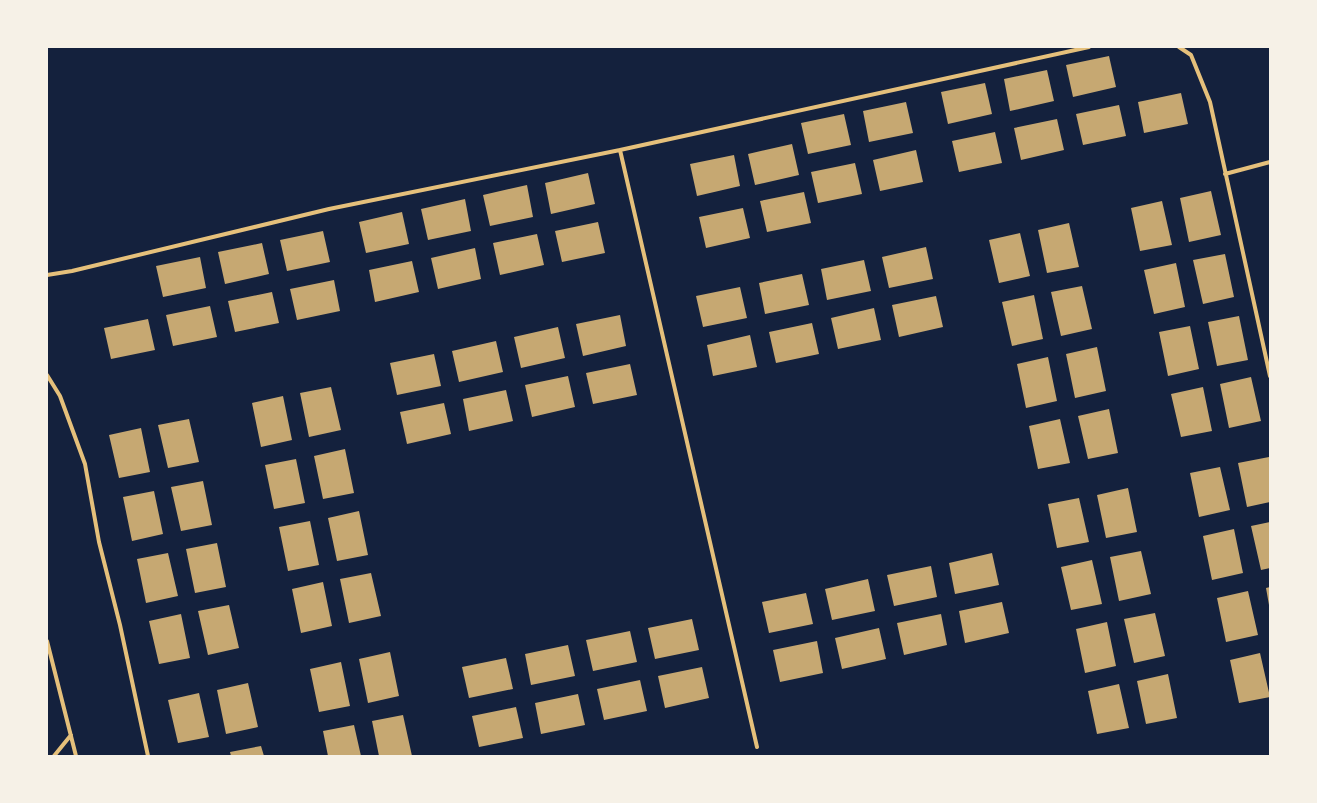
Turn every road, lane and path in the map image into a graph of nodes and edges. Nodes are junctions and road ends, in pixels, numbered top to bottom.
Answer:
1 (1089, 47) edge
2 (1179, 47) edge
3 (620, 150) junction
4 (1270, 162) edge
5 (1225, 174) junction
6 (47, 275) edge
7 (47, 375) edge
8 (1270, 376) edge
9 (47, 641) edge
10 (71, 735) junction
11 (757, 747) dead end
12 (54, 756) edge
13 (76, 756) edge
14 (148, 756) edge

1 - 3 street
2 - 5 street
3 - 6 street
3 - 11 street
4 - 5 street
5 - 8 street
7 - 14 street
9 - 10 street
10 - 12 street
10 - 13 street

